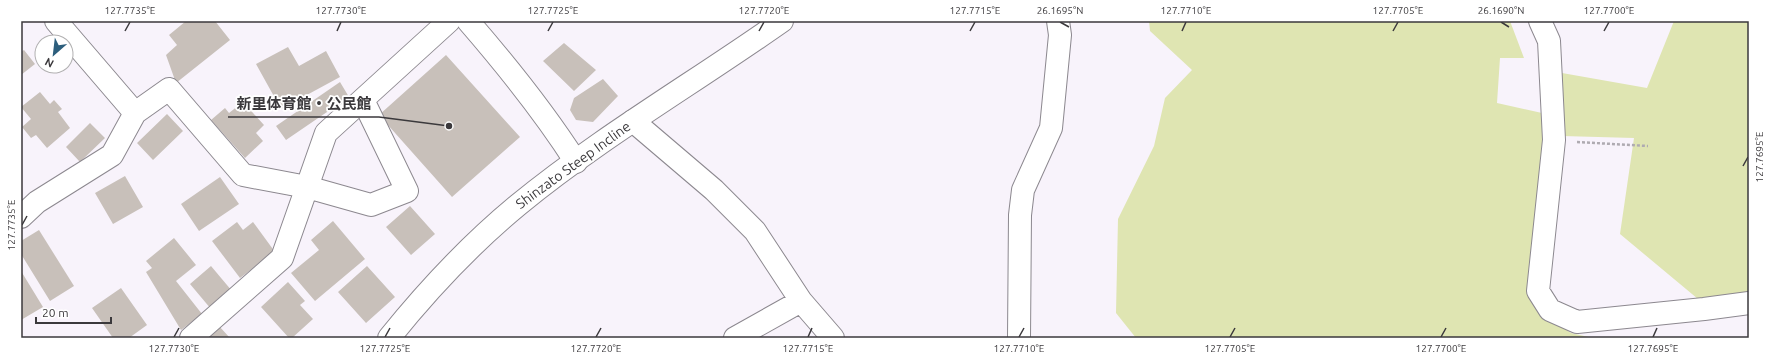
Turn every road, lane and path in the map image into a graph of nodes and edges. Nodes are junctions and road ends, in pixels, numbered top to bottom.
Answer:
1 (56, 21) edge
2 (449, 21) edge
3 (468, 21) edge
4 (782, 21) edge
5 (1058, 21) edge
6 (1540, 21) edge
7 (363, 100) junction
8 (135, 113) junction
9 (634, 121) junction
10 (1554, 140) junction
11 (1648, 146) dead end
12 (576, 162) junction
13 (307, 187) junction
14 (21, 217) edge
15 (800, 301) junction
16 (1749, 303) edge
17 (191, 338) edge
18 (389, 338) edge
19 (735, 338) edge
20 (833, 338) edge
21 (1019, 338) edge

1 - 8 street
2 - 7 street
3 - 12 street
4 - 9 street, Shinzato Steep Incline
5 - 21 street
6 - 10 street
7 - 13 street
7 - 13 street
8 - 13 street
8 - 14 street
9 - 12 street, Shinzato Steep Incline
9 - 15 street
10 - 11 path
10 - 16 street
12 - 18 street, Shinzato Steep Incline
13 - 17 street
15 - 19 street
15 - 20 street

